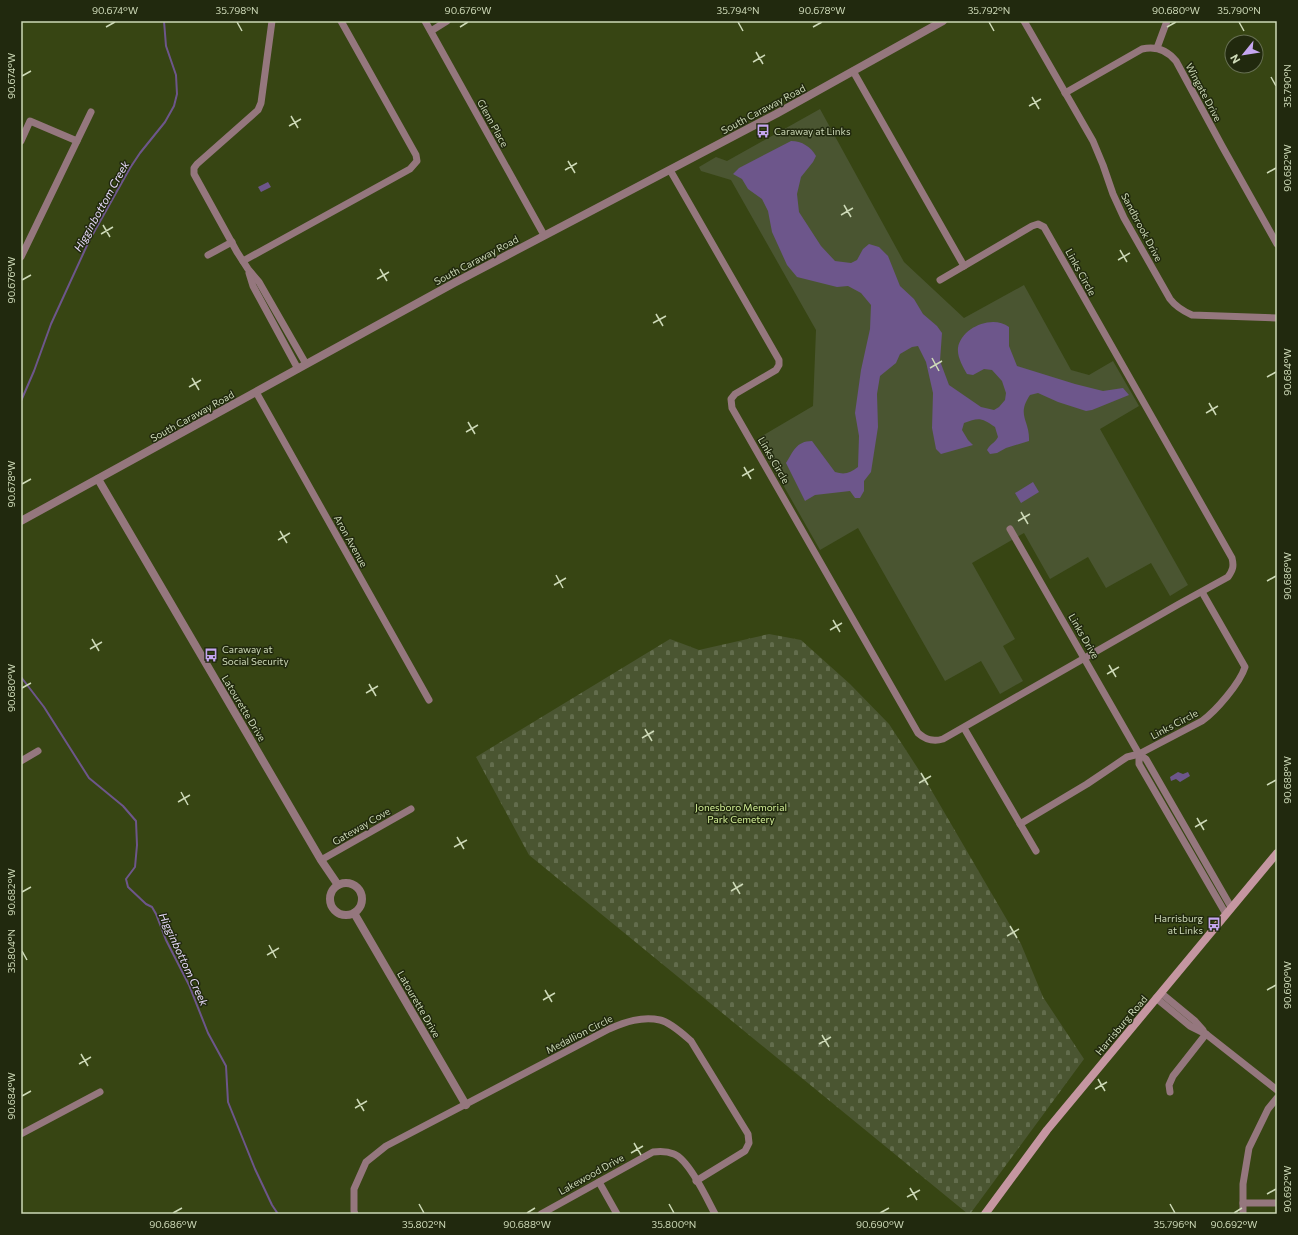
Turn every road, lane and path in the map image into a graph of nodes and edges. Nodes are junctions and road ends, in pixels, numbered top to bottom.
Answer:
1 (272, 21) edge
2 (341, 21) edge
3 (425, 21) edge
4 (448, 21) edge
5 (943, 21) edge
6 (1024, 21) edge
7 (1167, 21) edge
8 (431, 30) junction
9 (1157, 48) junction
10 (853, 71) junction
11 (1065, 93) junction
12 (91, 112) dead end
13 (21, 141) edge
14 (77, 141) junction
15 (670, 170) junction
16 (544, 235) junction
17 (232, 242) junction
18 (1277, 244) edge
19 (23, 248) edge
20 (208, 255) dead end
21 (21, 257) edge
22 (243, 261) junction
23 (964, 266) junction
24 (248, 269) junction
25 (940, 280) dead end
26 (1277, 318) edge
27 (306, 364) junction
28 (298, 369) junction
29 (256, 392) junction
30 (98, 479) junction
31 (21, 521) edge
32 (1010, 529) dead end
33 (1202, 592) junction
34 (1085, 658) junction
35 (429, 700) dead end
36 (964, 728) junction
37 (38, 751) dead end
38 (1139, 754) junction
39 (21, 760) edge
40 (411, 808) dead end
41 (1020, 824) junction
42 (1036, 851) dead end
43 (1277, 853) edge
44 (321, 860) junction
45 (338, 886) junction
46 (1229, 911) junction
47 (354, 913) junction
48 (1158, 995) junction
49 (1206, 1034) junction
50 (1277, 1090) edge
51 (100, 1092) dead end
52 (1170, 1092) dead end
53 (1277, 1098) edge
54 (466, 1105) junction
55 (21, 1134) edge
56 (696, 1181) junction
57 (599, 1182) junction
58 (1243, 1203) junction
59 (1277, 1203) edge
60 (355, 1214) edge
61 (541, 1214) edge
62 (617, 1214) edge
63 (715, 1214) edge
64 (985, 1214) edge
65 (1243, 1214) edge

1 - 17 street
2 - 22 street
3 - 8 street, Glenn Place
4 - 8 street
5 - 10 street, South Caraway Road
6 - 11 street, Sandbrook Drive
7 - 9 street
8 - 16 street, Glenn Place
9 - 11 street
9 - 18 street, Wingate Drive
10 - 15 street, South Caraway Road
10 - 23 street
11 - 26 street, Sandbrook Drive
12 - 14 street
13 - 14 street
14 - 19 street
15 - 16 street, South Caraway Road
15 - 36 street, Links Circle
16 - 27 street, South Caraway Road
17 - 20 street
17 - 22 street
19 - 21 street
22 - 24 street
23 - 25 street
23 - 33 street, Links Circle
24 - 27 street
24 - 28 street
27 - 28 street, South Caraway Road
28 - 29 street, South Caraway Road
29 - 30 street, South Caraway Road
29 - 35 street, Aron Avenue
30 - 31 street, South Caraway Road
30 - 44 street, Latourette Drive
32 - 34 street, Links Drive
33 - 34 street, Links Circle
33 - 38 street, Links Circle
34 - 36 street, Links Circle
34 - 38 street, Links Drive
36 - 41 street
37 - 39 street
38 - 41 street, Links Circle
38 - 46 street, Links Drive
40 - 44 street, Gateway Cove
41 - 42 street
43 - 46 main road, Harrisburg Road
44 - 45 street, Latourette Drive
45 - 47 street
45 - 47 street
46 - 48 main road, Harrisburg Road
47 - 54 street, Latourette Drive
48 - 49 street
48 - 64 main road, Harrisburg Road
49 - 50 street
49 - 52 street
51 - 55 street
53 - 58 street
54 - 56 street, Medallion Circle
54 - 60 street, Medallion Circle
56 - 57 street, Lakewood Drive
56 - 63 street, Lakewood Drive
57 - 61 street, Lakewood Drive
57 - 62 street
58 - 59 street
58 - 65 street

